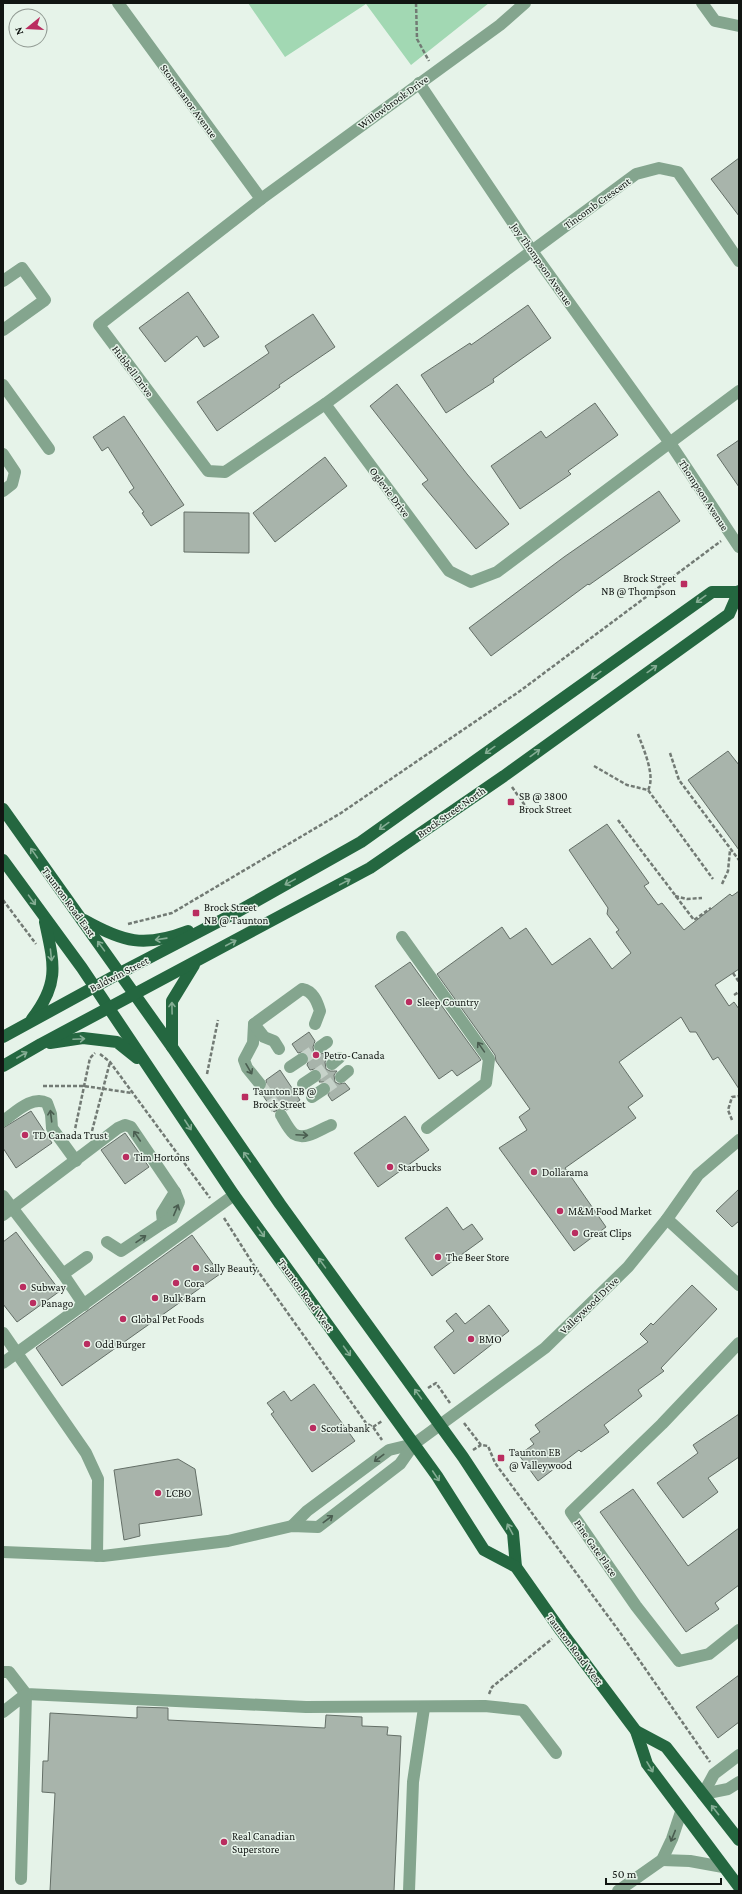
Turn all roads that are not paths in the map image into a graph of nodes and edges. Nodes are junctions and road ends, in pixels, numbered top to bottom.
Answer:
1 (118, 3) edge
2 (525, 3) edge
3 (702, 3) edge
4 (739, 26) edge
5 (419, 83) junction
6 (261, 199) junction
7 (532, 251) junction
8 (739, 262) edge
9 (3, 281) edge
10 (3, 330) edge
11 (3, 385) edge
12 (739, 391) edge
13 (324, 404) junction
14 (670, 443) junction
15 (48, 449) dead end
16 (3, 454) edge
17 (3, 491) edge
18 (739, 547) edge
19 (738, 591) edge
20 (3, 809) edge
21 (5, 867) edge
22 (237, 912) junction
23 (44, 916) junction
24 (81, 919) junction
25 (402, 937) dead end
26 (196, 962) junction
27 (120, 972) junction
28 (94, 986) junction
29 (135, 995) junction
30 (108, 1010) junction
31 (29, 1023) junction
32 (254, 1024) junction
33 (315, 1024) dead end
34 (3, 1037) edge
35 (41, 1044) junction
36 (172, 1047) junction
37 (280, 1049) dead end
38 (302, 1059) tunnel mouth
39 (145, 1064) junction
40 (3, 1066) edge
41 (290, 1067) dead end
42 (315, 1076) tunnel mouth
43 (260, 1084) tunnel mouth
44 (303, 1084) dead end
45 (324, 1089) tunnel mouth
46 (312, 1097) dead end
47 (281, 1115) tunnel mouth
48 (3, 1121) edge
49 (331, 1125) dead end
50 (427, 1128) dead end
51 (739, 1140) edge
52 (76, 1161) junction
53 (234, 1195) junction
54 (3, 1196) edge
55 (8, 1211) edge
56 (667, 1219) junction
57 (107, 1242) dead end
58 (87, 1257) dead end
59 (63, 1274) junction
60 (739, 1285) edge
61 (84, 1305) junction
62 (3, 1333) edge
63 (739, 1343) edge
64 (17, 1352) junction
65 (3, 1363) edge
66 (441, 1426) junction
67 (414, 1444) junction
68 (292, 1526) junction
69 (3, 1552) edge
70 (97, 1556) junction
71 (516, 1567) junction
72 (739, 1630) edge
73 (3, 1672) edge
74 (26, 1694) junction
75 (424, 1708) junction
76 (3, 1712) edge
77 (636, 1731) junction
78 (556, 1753) dead end
79 (739, 1755) edge
80 (739, 1782) edge
81 (703, 1794) junction
82 (681, 1812) junction
83 (739, 1840) edge
84 (662, 1860) junction
85 (723, 1867) junction
86 (21, 1879) dead end
87 (739, 1888) edge
88 (409, 1891) edge
89 (618, 1891) edge

1 - 6 street, Stonemanor Avenue
2 - 5 street, Willowbrook Drive
3 - 4 street
5 - 6 street, Willowbrook Drive
5 - 7 street, Joy Thompson Avenue
6 - 13 street, Hubbell Drive
7 - 8 street, Tincomb Crescent
7 - 13 street
7 - 14 street, Joy Thompson Avenue
9 - 10 street
11 - 15 street
12 - 14 street
13 - 14 street, Oglevie Drive
14 - 18 street, Thompson Avenue
16 - 17 street
19 -> 22 main road, Brock Street North
26 -> 19 main road, Brock Street North
24 -> 20 main road, Taunton Road East
21 -> 23 main road
22 -> 24 main road
22 - 27 main road, Baldwin Street
23 - 28 main road
23 -> 31 main road
27 -> 24 main road, Taunton Road East
50 -> 25 street
26 - 29 main road, Brock Street North
36 -> 26 main road
27 - 28 main road, Baldwin Street
27 - 29 main road, Taunton Road East
28 - 30 main road
28 - 31 main road, Baldwin Street
29 - 30 main road
29 - 36 main road, Taunton Road West
30 - 35 main road
30 - 39 main road, Taunton Road West
31 - 34 main road, Baldwin Street
32 - 33 street
32 - 37 street
32 -> 43 street
35 -> 39 main road
40 -> 35 main road
66 -> 36 main road, Taunton Road West
38 - 41 street
39 -> 53 main road, Taunton Road West
42 - 44 street
45 - 46 street
47 -> 49 street
52 -> 48 street
51 - 56 street, Valleywood Drive
52 - 55 street
57 -> 52 street
53 - 61 street
53 -> 67 main road, Taunton Road West
54 - 55 street
55 - 59 street
56 - 60 street
56 - 66 street, Valleywood Drive
58 - 59 street
59 - 61 street
61 - 64 street
62 - 64 street
63 - 72 street, Pine Gate Place
64 - 65 street
64 - 70 street
66 - 67 street, Valleywood Drive
71 -> 66 main road, Taunton Road West
67 -> 68 street
68 -> 67 street
67 -> 71 main road, Taunton Road West
68 - 70 street
69 - 70 street
71 - 77 main road, Taunton Road West
73 - 74 street
74 - 75 street
74 - 76 street
74 - 86 street
75 - 78 street
75 - 88 street
77 - 81 main road, Taunton Road West
77 -> 82 main road, Taunton Road West
79 - 81 street
80 - 81 street
83 -> 81 main road, Taunton Road West
82 -> 84 street
82 - 85 main road, Taunton Road West
84 - 85 street
84 - 89 street
85 - 87 main road, Taunton Road West

